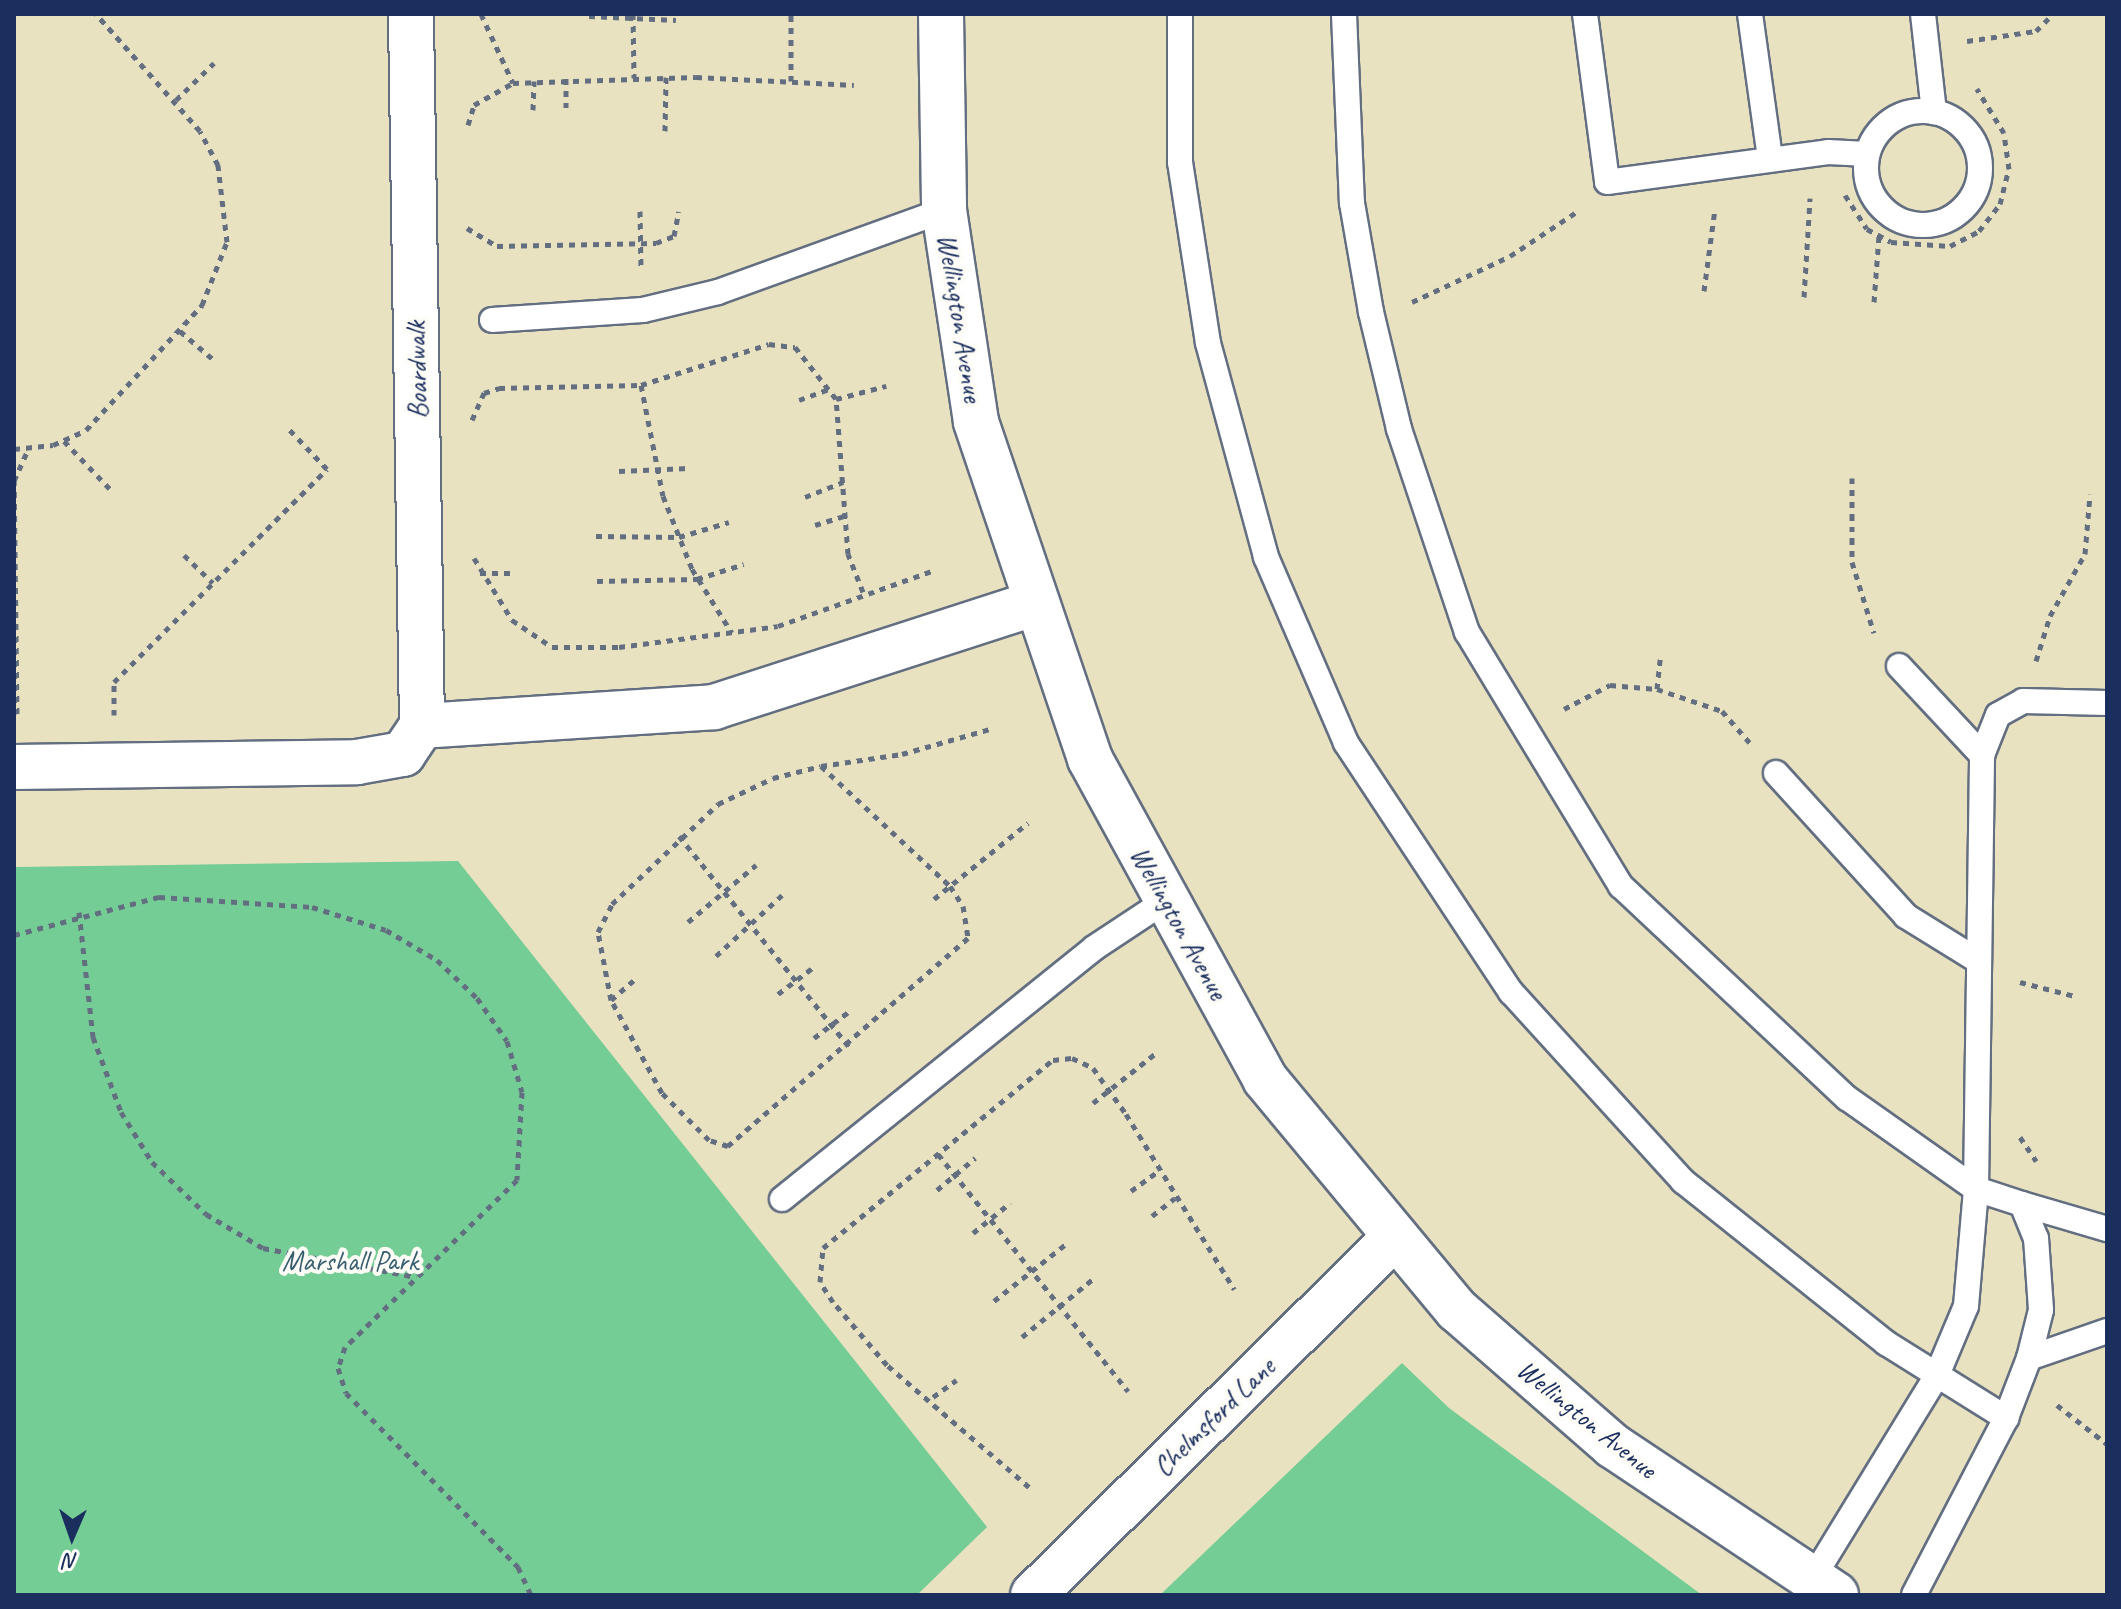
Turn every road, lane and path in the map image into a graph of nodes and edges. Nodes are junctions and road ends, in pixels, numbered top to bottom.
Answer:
1 (96, 14) edge
2 (411, 14) edge
3 (481, 14) edge
4 (791, 14) edge
5 (941, 14) edge
6 (1180, 14) edge
7 (1344, 14) edge
8 (1585, 14) edge
9 (1750, 14) edge
10 (1923, 14) edge
11 (2053, 14) edge
12 (589, 16) dead end
13 (634, 16) edge
14 (676, 20) dead end
15 (1967, 41) dead end
16 (214, 63) dead end
17 (666, 77) junction
18 (566, 78) junction
19 (634, 78) junction
20 (534, 81) junction
21 (791, 81) junction
22 (513, 83) junction
23 (854, 85) dead end
24 (176, 100) junction
25 (533, 110) dead end
26 (566, 110) dead end
27 (1934, 112) junction
28 (665, 131) dead end
29 (464, 136) dead end
30 (1867, 154) junction
31 (1770, 159) junction
32 (1811, 181) dead end
33 (1720, 192) dead end
34 (463, 210) dead end
35 (944, 210) junction
36 (640, 211) dead end
37 (679, 211) dead end
38 (1879, 236) dead end
39 (641, 243) junction
40 (1704, 291) dead end
41 (1804, 297) dead end
42 (1874, 302) dead end
43 (643, 310) junction
44 (492, 320) dead end
45 (180, 331) junction
46 (215, 361) dead end
47 (641, 385) junction
48 (886, 386) dead end
49 (830, 389) junction
50 (836, 399) junction
51 (799, 400) dead end
52 (288, 428) dead end
53 (470, 430) dead end
54 (64, 441) junction
55 (29, 448) junction
56 (14, 449) edge
57 (689, 468) dead end
58 (619, 471) dead end
59 (657, 471) junction
60 (1852, 478) dead end
61 (14, 481) edge
62 (843, 482) junction
63 (112, 491) dead end
64 (2090, 494) dead end
65 (805, 497) dead end
66 (844, 516) junction
67 (729, 522) dead end
68 (815, 525) dead end
69 (596, 536) dead end
70 (679, 537) junction
71 (472, 553) dead end
72 (184, 555) dead end
73 (744, 564) dead end
74 (934, 570) dead end
75 (479, 573) junction
76 (514, 573) dead end
77 (697, 579) junction
78 (597, 581) dead end
79 (213, 583) junction
80 (863, 592) junction
81 (1033, 604) junction
82 (732, 633) junction
83 (1660, 659) dead end
84 (1899, 666) joint
85 (1657, 689) junction
86 (2023, 701) junction
87 (2107, 703) edge
88 (422, 726) junction
89 (990, 729) dead end
90 (1529, 734) junction
91 (1982, 755) junction
92 (114, 766) junction
93 (821, 766) junction
94 (16, 767) edge
95 (1776, 773) joint
96 (1028, 823) dead end
97 (679, 836) junction
98 (756, 865) dead end
99 (950, 886) junction
100 (724, 891) junction
101 (782, 895) dead end
102 (934, 899) dead end
103 (1165, 901) junction
104 (79, 912) junction
105 (688, 922) dead end
106 (752, 927) junction
107 (14, 935) edge
108 (716, 956) dead end
109 (1977, 960) junction
110 (815, 966) dead end
111 (636, 978) dead end
112 (795, 981) junction
113 (2014, 981) dead end
114 (778, 994) dead end
115 (2014, 995) dead end
116 (611, 1000) junction
117 (851, 1010) dead end
118 (831, 1025) junction
119 (814, 1038) dead end
120 (849, 1047) junction
121 (1156, 1053) dead end
122 (1109, 1090) junction
123 (1093, 1103) dead end
124 (2014, 1125) dead end
125 (938, 1154) junction
126 (975, 1158) dead end
127 (2043, 1165) dead end
128 (1159, 1171) junction
129 (955, 1175) junction
130 (1976, 1189) junction
131 (937, 1190) dead end
132 (1131, 1191) dead end
133 (1175, 1198) junction
134 (782, 1199) dead end
135 (1010, 1203) dead end
136 (2022, 1204) junction
137 (1152, 1216) dead end
138 (989, 1219) junction
139 (2107, 1229) edge
140 (973, 1233) dead end
141 (1394, 1238) junction
142 (1066, 1244) dead end
143 (1032, 1271) junction
144 (416, 1277) junction
145 (1094, 1278) dead end
146 (1234, 1289) dead end
147 (994, 1301) dead end
148 (1060, 1306) junction
149 (2107, 1331) edge
150 (1022, 1337) dead end
151 (2029, 1358) junction
152 (1937, 1375) junction
153 (956, 1380) dead end
154 (1128, 1391) dead end
155 (933, 1397) junction
156 (2046, 1397) dead end
157 (2006, 1418) junction
158 (2107, 1444) edge
159 (1029, 1487) dead end
160 (1823, 1588) edge
161 (531, 1595) edge
162 (1033, 1595) edge
163 (1914, 1595) edge

1 - 24 path
2 - 88 street, Boardwalk
3 - 22 path
4 - 21 path
5 - 35 street, Wellington Avenue
6 - 152 lane
7 - 90 lane
8 - 31 lane
9 - 31 lane
10 - 27 lane
11 - 15 path
12 - 13 path
13 - 14 path
13 - 19 path
16 - 24 path
17 - 19 path
17 - 21 path
17 - 28 path
18 - 19 path
18 - 20 path
18 - 26 path
20 - 22 path
20 - 25 path
21 - 23 path
22 - 29 path
24 - 45 path
27 - 30 lane
27 - 30 lane
30 - 31 lane
32 - 41 path
33 - 40 path
34 - 39 path
35 - 43 lane
35 - 81 street, Wellington Avenue
36 - 39 path
37 - 39 path
38 - 42 path
39 - 43 path
43 - 44 lane
45 - 46 path
45 - 54 path
47 - 49 path
47 - 53 path
47 - 59 path
48 - 50 path
49 - 50 path
49 - 51 path
50 - 62 path
52 - 79 path
54 - 55 path
54 - 63 path
55 - 56 path
55 - 61 path
57 - 59 path
58 - 59 path
59 - 70 path
60 - 84 path
61 - 94 path
62 - 65 path
62 - 66 path
64 - 86 path
66 - 68 path
66 - 80 path
67 - 70 path
69 - 70 path
70 - 77 path
71 - 75 path
72 - 79 path
73 - 77 path
74 - 80 path
75 - 76 path
75 - 82 path
77 - 78 path
77 - 82 path
79 - 92 path
80 - 82 path
81 - 88 street
81 - 103 street, Wellington Avenue
83 - 85 path
84 - 91 lane
85 - 90 path
85 - 95 path
86 - 87 lane
86 - 91 lane
88 - 92 street
89 - 93 path
90 - 130 lane
91 - 109 lane
92 - 94 street
93 - 97 path
93 - 99 path
95 - 109 lane
96 - 99 path
97 - 100 path
97 - 116 path
98 - 100 path
99 - 102 path
99 - 120 path
100 - 105 path
100 - 106 path
101 - 106 path
103 - 134 lane
103 - 141 street, Wellington Avenue
104 - 107 path
104 - 144 path
104 - 144 path
106 - 108 path
106 - 112 path
109 - 130 lane
110 - 112 path
111 - 116 path
112 - 114 path
112 - 118 path
113 - 115 path
116 - 120 path
117 - 118 path
118 - 119 path
118 - 120 path
121 - 122 path
122 - 123 path
122 - 125 path
122 - 128 path
124 - 127 path
125 - 129 path
125 - 155 path
126 - 129 path
128 - 132 path
128 - 133 path
129 - 131 path
129 - 138 path
130 - 136 lane
130 - 152 lane
133 - 137 path
133 - 146 path
135 - 138 path
136 - 139 lane
136 - 151 lane
138 - 140 path
138 - 143 path
141 - 160 street, Wellington Avenue
141 - 162 street, Chelmsford Lane
142 - 143 path
143 - 147 path
143 - 148 path
144 - 161 path
145 - 148 path
148 - 150 path
148 - 154 path
149 - 151 lane
151 - 157 lane
152 - 157 lane
152 - 160 lane
153 - 155 path
155 - 159 path
156 - 158 path
157 - 163 lane

